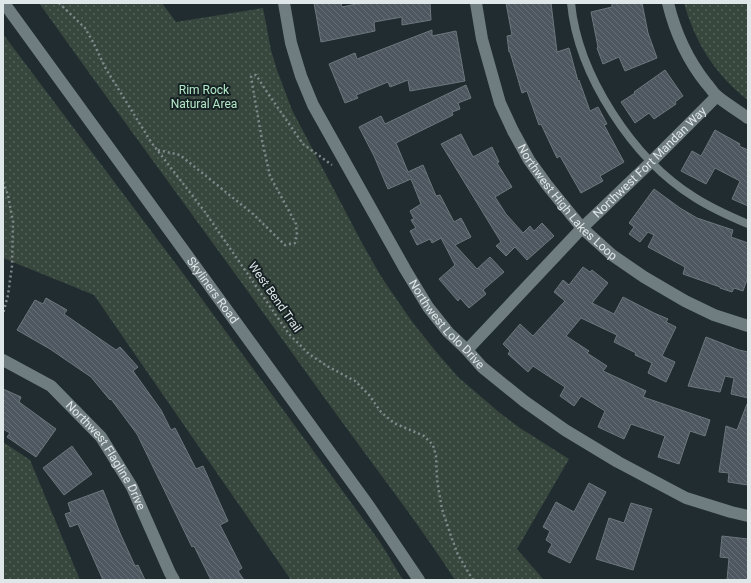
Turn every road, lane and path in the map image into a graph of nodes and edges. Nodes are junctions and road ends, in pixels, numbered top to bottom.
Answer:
1 (4, 3) edge
2 (59, 3) edge
3 (284, 3) edge
4 (476, 3) edge
5 (570, 3) edge
6 (668, 3) edge
7 (717, 96) junction
8 (748, 118) edge
9 (158, 150) junction
10 (651, 162) junction
11 (352, 176) junction
12 (3, 182) edge
13 (748, 224) edge
14 (582, 228) junction
15 (3, 314) edge
16 (748, 326) edge
17 (467, 350) junction
18 (3, 360) edge
19 (748, 516) edge
20 (174, 580) edge
21 (419, 580) edge
22 (473, 580) edge

1 - 21 street, Skyliners Road
2 - 9 path, West Bend Trail
3 - 11 street, Northwest Lolo Drive
4 - 14 street, Northwest High Lakes Loop
5 - 10 lane
6 - 7 street
7 - 8 street
7 - 10 street, Northwest Fort Mandan Way
9 - 11 path
9 - 22 path, West Bend Trail
10 - 13 lane
10 - 14 street, Northwest Fort Mandan Way
11 - 17 street, Northwest Lolo Drive
12 - 15 path
14 - 16 street, Northwest High Lakes Loop
14 - 17 street, Northwest Fort Mandan Way
17 - 19 street, Northwest Lolo Drive
18 - 20 street, Northwest Flagline Drive

